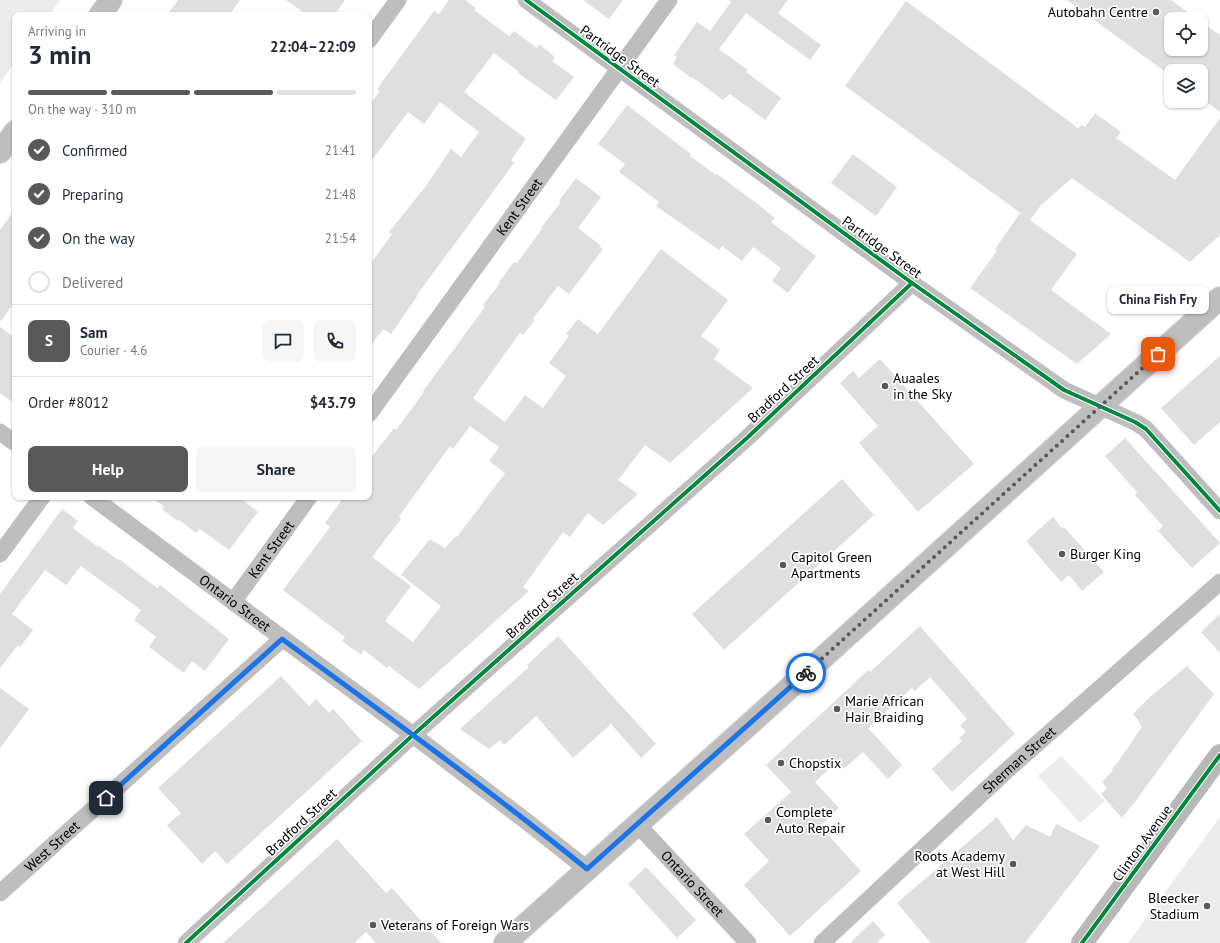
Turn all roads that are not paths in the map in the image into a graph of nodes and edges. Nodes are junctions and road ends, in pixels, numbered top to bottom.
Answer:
1 (111, 0) edge
2 (398, 0) edge
3 (526, 0) edge
4 (669, 0) edge
5 (102, 12) edge
6 (372, 36) edge
7 (619, 69) junction
8 (12, 136) edge
9 (0, 152) edge
10 (912, 283) junction
11 (1220, 298) edge
12 (1100, 407) junction
13 (372, 410) edge
14 (0, 432) edge
15 (12, 440) edge
16 (40, 500) edge
17 (96, 500) edge
18 (307, 500) edge
19 (1220, 511) edge
20 (0, 554) edge
21 (1220, 582) edge
22 (233, 602) junction
23 (282, 639) junction
24 (413, 734) junction
25 (1220, 755) edge
26 (638, 825) junction
27 (587, 869) junction
28 (0, 893) edge
29 (186, 943) edge
30 (505, 943) edge
31 (748, 943) edge
32 (822, 943) edge
33 (1082, 943) edge

1 - 5 main road
2 - 6 street
3 - 7 street, Partridge Street
4 - 7 street, Kent Street
7 - 10 street, Partridge Street
7 - 13 street, Kent Street
8 - 9 main road
10 - 12 street, Partridge Street
10 - 24 street, Bradford Street
11 - 12 main road
12 - 19 street, Partridge Street
12 - 26 main road
14 - 15 street
16 - 20 street
17 - 22 street, Ontario Street
18 - 22 street, Kent Street
21 - 32 street, Sherman Street
22 - 23 street, Ontario Street
23 - 24 street, Ontario Street
23 - 28 street, West Street
24 - 27 street, Ontario Street
24 - 29 street, Bradford Street
25 - 33 street, Clinton Avenue
26 - 27 main road
26 - 31 street, Ontario Street
27 - 30 main road

